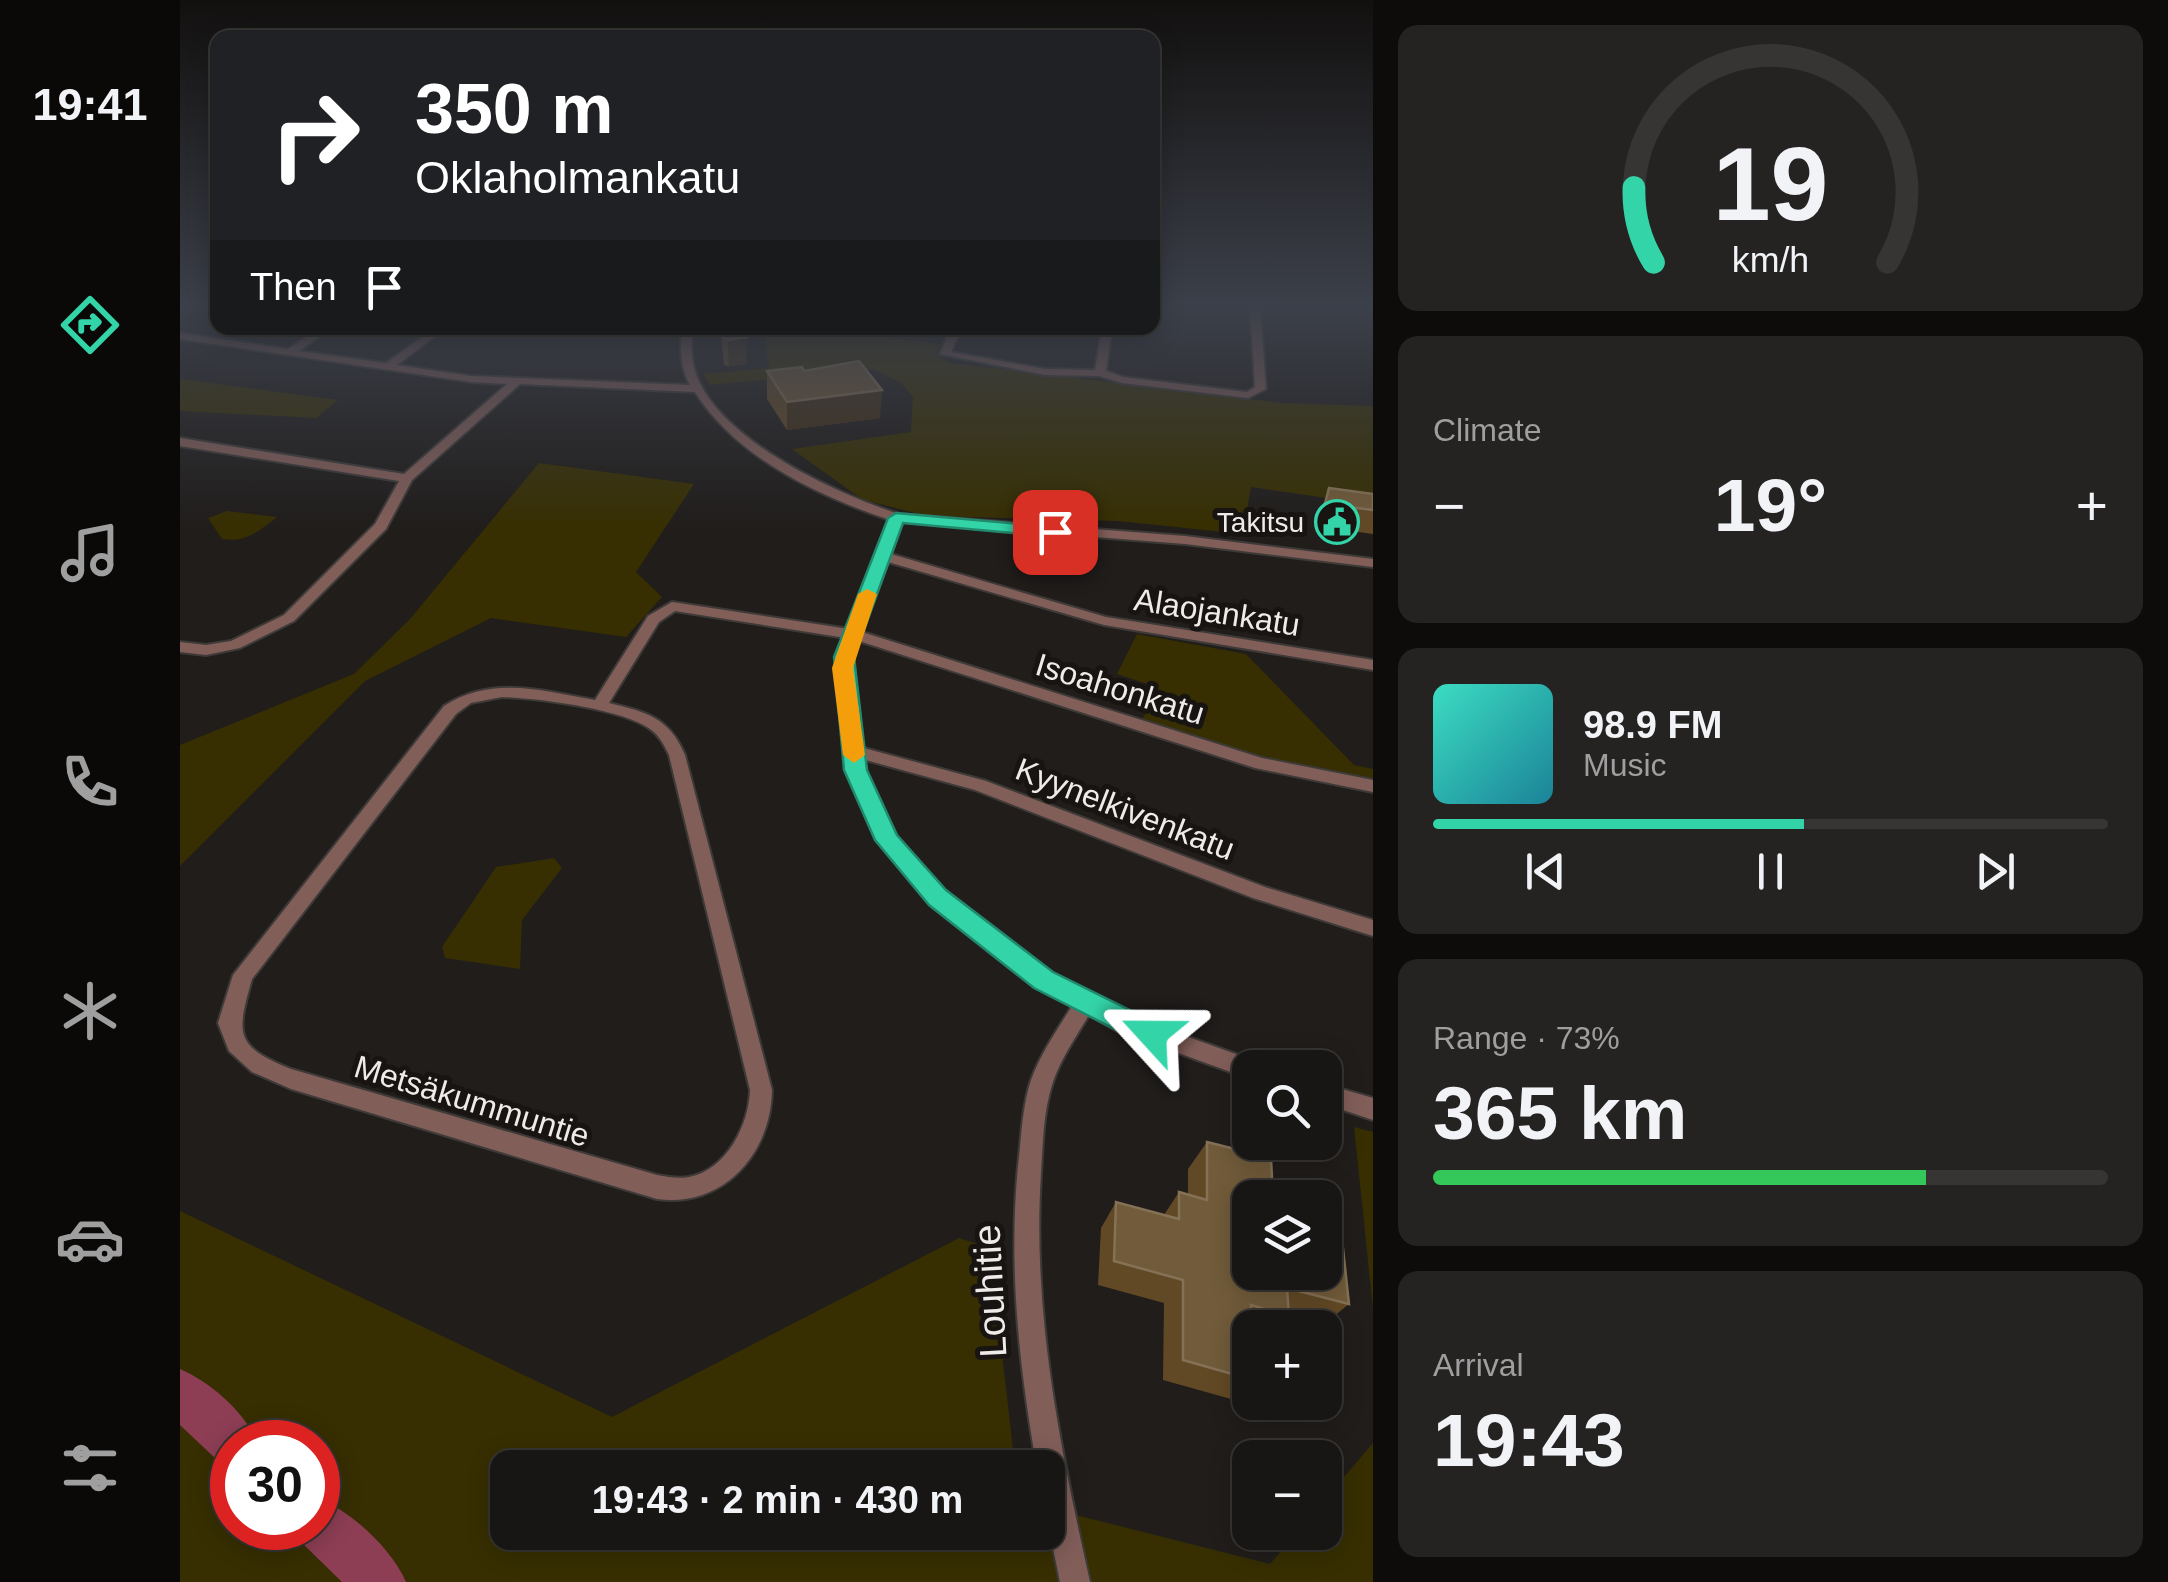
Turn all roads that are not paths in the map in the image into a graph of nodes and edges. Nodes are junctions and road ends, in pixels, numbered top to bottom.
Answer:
1 (506, 381) edge
2 (695, 381) edge
3 (1126, 381) edge
4 (1260, 381) edge
5 (516, 382) junction
6 (698, 389) junction
7 (180, 442) edge
8 (407, 478) junction
9 (896, 518) junction
10 (882, 556) junction
11 (1373, 563) edge
12 (852, 634) junction
13 (180, 648) edge
14 (1373, 664) edge
15 (599, 706) junction
16 (853, 751) junction
17 (1373, 786) edge
18 (1373, 928) edge
19 (1085, 1003) junction
20 (1232, 1063) edge
21 (1342, 1099) edge
22 (1373, 1109) edge
23 (1075, 1582) edge

1 - 5 street
2 - 6 street
3 - 4 street
5 - 6 street
5 - 8 street
6 - 9 street
7 - 8 street
8 - 13 street
9 - 10 street
9 - 11 street
10 - 12 street
10 - 14 street, Alaojankatu
12 - 15 street
12 - 16 street
12 - 17 street, Isoahonkatu
15 - 15 street, Metsäkummuntie
16 - 18 street, Kyynelkivenkatu
16 - 19 street
19 - 20 street
19 - 23 street, Louhitie
21 - 22 street

